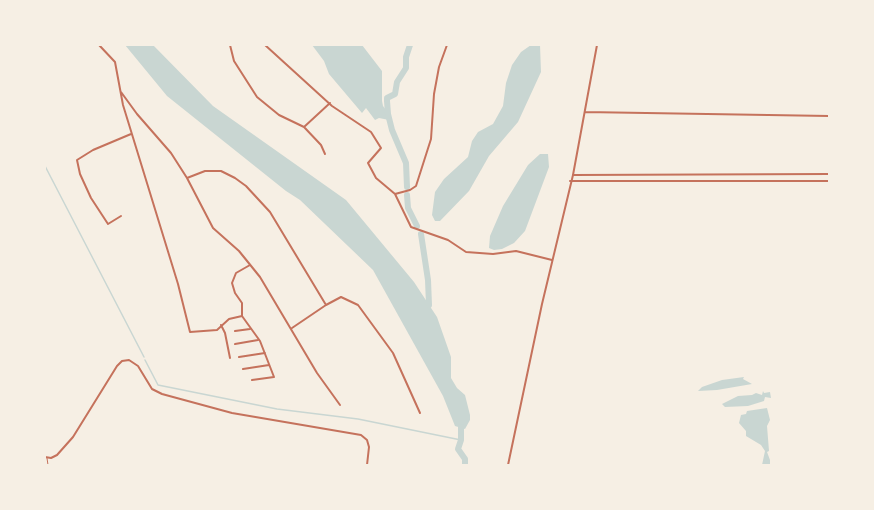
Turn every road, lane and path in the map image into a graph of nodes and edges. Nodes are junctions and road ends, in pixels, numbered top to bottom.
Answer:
1 (99, 45) edge
2 (230, 45) edge
3 (265, 45) edge
4 (447, 45) edge
5 (597, 45) edge
6 (120, 90) junction
7 (330, 103) junction
8 (585, 112) junction
9 (829, 116) edge
10 (304, 127) junction
11 (131, 134) junction
12 (325, 154) dead end
13 (829, 174) edge
14 (573, 175) junction
15 (187, 178) junction
16 (570, 181) junction
17 (829, 181) edge
18 (395, 194) junction
19 (121, 216) dead end
20 (552, 260) junction
21 (250, 265) junction
22 (326, 305) junction
23 (242, 316) junction
24 (221, 325) junction
25 (250, 329) junction
26 (291, 329) junction
27 (235, 332) dead end
28 (258, 340) junction
29 (235, 344) dead end
30 (265, 353) junction
31 (239, 357) dead end
32 (230, 358) dead end
33 (269, 365) junction
34 (243, 369) dead end
35 (252, 380) dead end
36 (340, 405) dead end
37 (420, 413) dead end
38 (46, 458) edge
39 (48, 465) edge
40 (368, 465) edge
41 (508, 465) edge

1 - 6 street
2 - 10 street
3 - 7 street
4 - 18 street
5 - 8 street
6 - 11 street
6 - 15 street
7 - 10 street
7 - 18 street
8 - 9 street
8 - 14 street
10 - 12 street
11 - 19 street
11 - 24 street
13 - 14 street
14 - 16 street
15 - 21 street
15 - 22 street
16 - 17 street
16 - 20 street
18 - 20 street
20 - 41 street
21 - 23 street
21 - 26 street
22 - 26 street
22 - 37 street
23 - 24 street
23 - 25 street
24 - 32 street
25 - 27 street
25 - 28 street
26 - 36 street
28 - 29 street
28 - 30 street
30 - 31 street
30 - 33 street
33 - 34 street
33 - 35 street
38 - 39 lane
38 - 40 street

